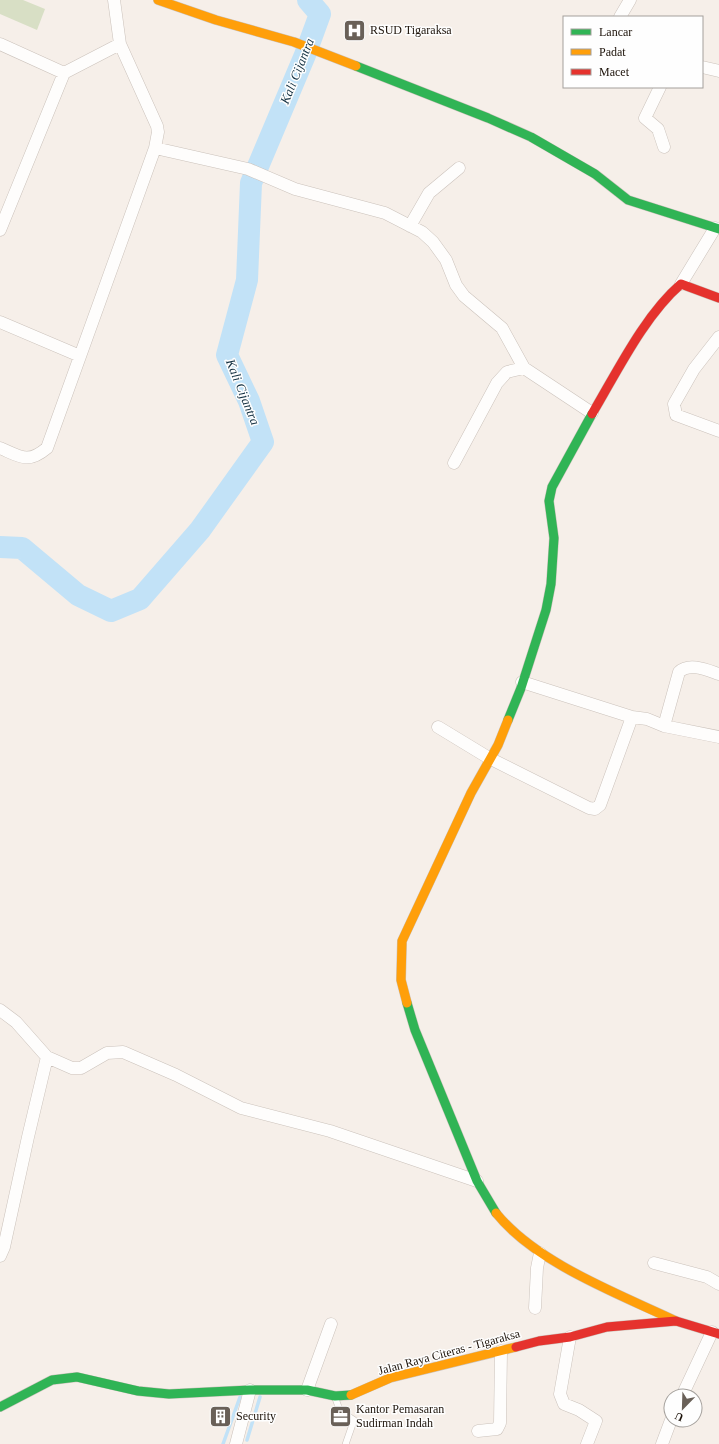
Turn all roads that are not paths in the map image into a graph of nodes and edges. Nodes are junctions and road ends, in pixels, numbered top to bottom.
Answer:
1 (114, 0) edge
2 (158, 0) edge
3 (630, 0) edge
4 (621, 16) edge
5 (0, 44) edge
6 (120, 44) junction
7 (703, 67) edge
8 (719, 72) edge
9 (64, 73) junction
10 (660, 88) edge
11 (664, 147) dead end
12 (155, 148) junction
13 (459, 168) dead end
14 (410, 226) junction
15 (717, 229) edge
16 (0, 230) edge
17 (681, 284) junction
18 (719, 298) edge
19 (0, 322) edge
20 (719, 337) edge
21 (80, 356) junction
22 (524, 368) junction
23 (592, 413) junction
24 (719, 431) edge
25 (0, 448) edge
26 (454, 463) dead end
27 (719, 674) edge
28 (522, 682) junction
29 (632, 717) junction
30 (664, 726) junction
31 (438, 727) dead end
32 (719, 737) edge
33 (490, 758) junction
34 (0, 1010) edge
35 (47, 1057) junction
36 (478, 1181) junction
37 (540, 1253) junction
38 (0, 1256) edge
39 (654, 1263) dead end
40 (719, 1284) edge
41 (535, 1308) dead end
42 (676, 1321) junction
43 (331, 1324) dead end
44 (715, 1333) edge
45 (570, 1337) junction
46 (501, 1351) junction
47 (686, 1388) edge
48 (250, 1390) junction
49 (308, 1390) junction
50 (336, 1396) junction
51 (0, 1407) edge
52 (668, 1428) edge
53 (478, 1431) dead end
54 (346, 1443) edge
55 (236, 1444) edge
56 (587, 1444) edge
57 (662, 1444) edge

1 - 6 street
2 - 15 street
3 - 4 street
5 - 9 street
6 - 9 street
6 - 12 street
7 - 8 street
9 - 16 street
10 - 11 street
12 - 14 street
12 - 21 street
13 - 14 street
14 - 22 street
15 - 17 street
17 - 18 street
17 - 23 street
19 - 21 street
20 - 24 street
21 - 25 street
22 - 23 street
22 - 26 street
23 - 28 street
27 - 30 street
28 - 29 street
28 - 33 street
29 - 30 street
29 - 33 street
30 - 32 street
31 - 33 street
33 - 36 street
34 - 35 street
35 - 36 street
35 - 38 street
36 - 37 street
37 - 41 street
37 - 42 street
39 - 40 street
42 - 44 street, Jalan Raya Citeras - Tigaraksa
42 - 45 street, Jalan Raya Citeras - Tigaraksa
43 - 49 street
44 - 47 street
45 - 46 street, Jalan Raya Citeras - Tigaraksa
45 - 56 street
46 - 50 street, Jalan Raya Citeras - Tigaraksa
46 - 53 street
48 - 49 street, Jalan Raya Citeras - Tigaraksa
48 - 51 street, Jalan Raya Citeras - Tigaraksa
48 - 55 street
49 - 50 street, Jalan Raya Citeras - Tigaraksa
50 - 54 lane
52 - 57 street

